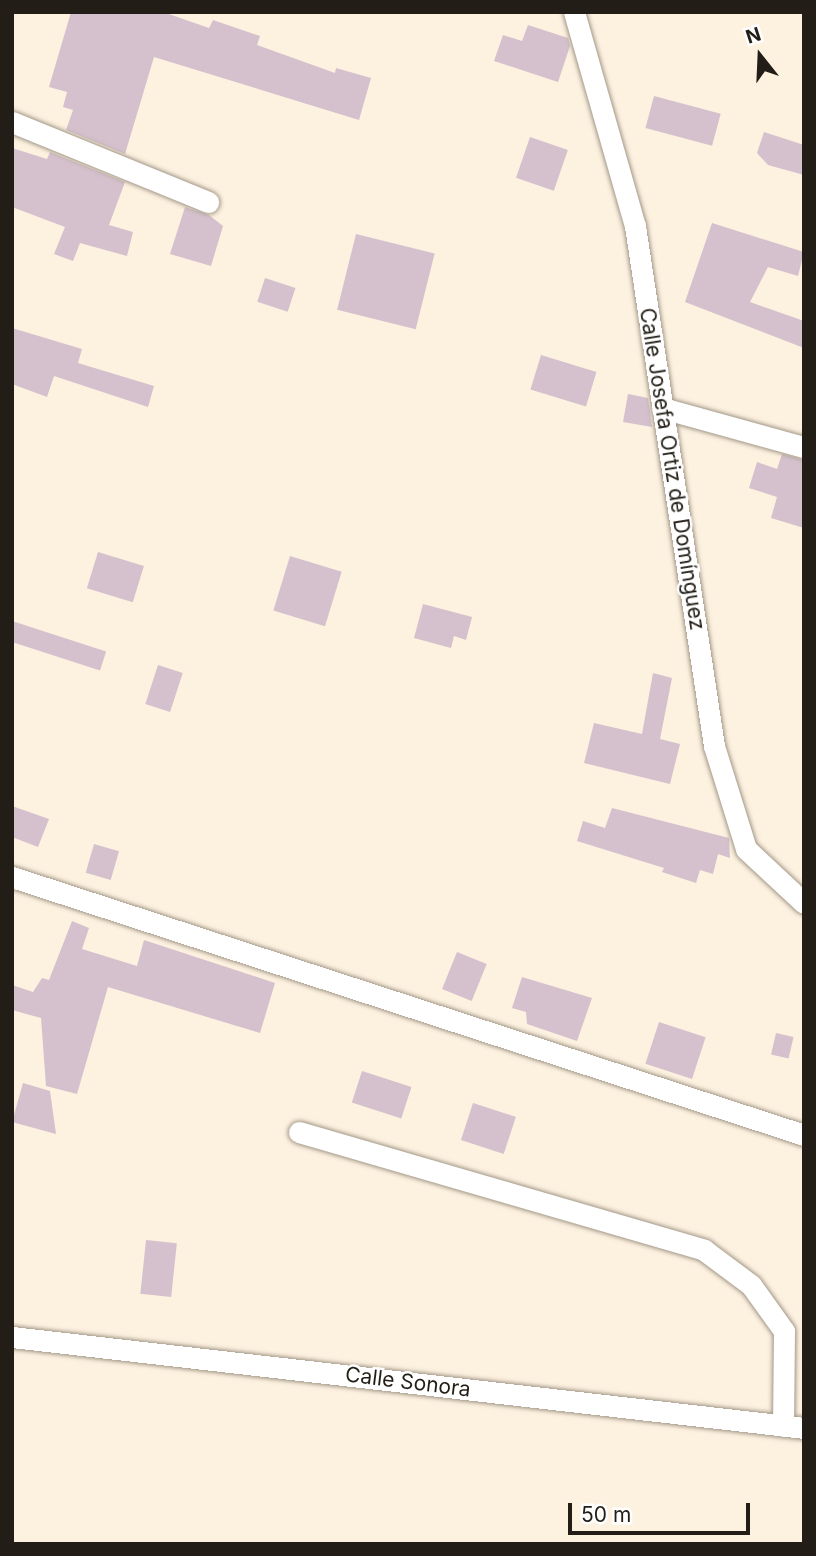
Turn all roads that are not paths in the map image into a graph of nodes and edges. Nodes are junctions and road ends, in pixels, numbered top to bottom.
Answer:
1 (574, 12) edge
2 (12, 122) edge
3 (208, 202) dead end
4 (662, 408) junction
5 (804, 447) edge
6 (12, 877) edge
7 (804, 903) edge
8 (299, 1132) dead end
9 (804, 1135) edge
10 (12, 1336) edge
11 (793, 1427) edge

1 - 4 street, Calle Josefa Ortiz de Domínguez
2 - 3 street
4 - 5 street
4 - 7 street, Calle Josefa Ortiz de Domínguez
6 - 9 street
8 - 11 street
10 - 11 street, Calle Sonora

